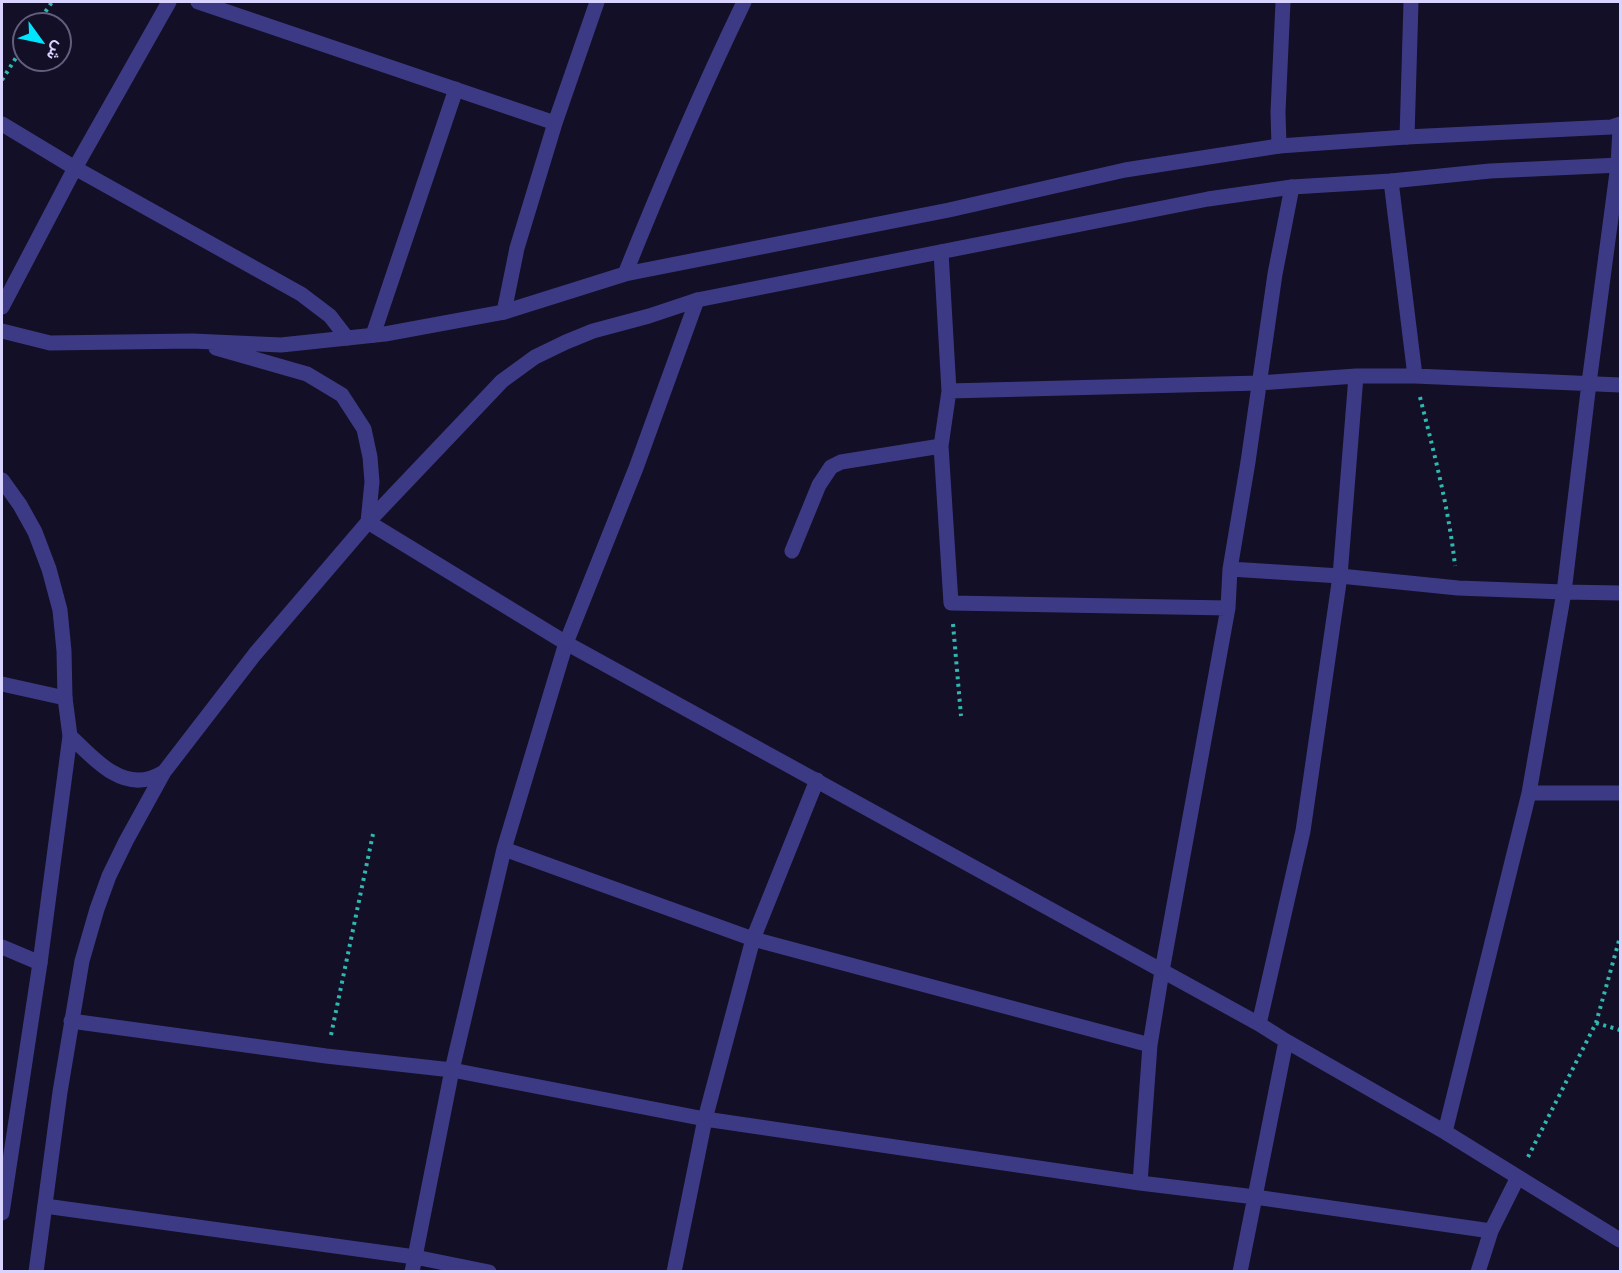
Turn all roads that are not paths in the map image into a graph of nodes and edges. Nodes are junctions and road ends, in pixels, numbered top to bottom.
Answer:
1 (169, 2) edge
2 (198, 2) edge
3 (597, 2) edge
4 (744, 2) edge
5 (1283, 2) edge
6 (1411, 2) edge
7 (456, 90) junction
8 (555, 123) junction
9 (2, 124) edge
10 (1620, 124) edge
11 (1620, 129) edge
12 (1407, 137) junction
13 (1279, 146) junction
14 (1619, 165) edge
15 (75, 168) junction
16 (1391, 181) junction
17 (1292, 187) junction
18 (941, 252) junction
19 (625, 274) junction
20 (697, 300) junction
21 (2, 307) edge
22 (504, 312) junction
23 (2, 331) edge
24 (373, 335) junction
25 (347, 338) junction
26 (192, 341) junction
27 (1356, 376) junction
28 (1415, 376) junction
29 (1259, 383) junction
30 (1589, 383) junction
31 (1620, 385) edge
32 (949, 391) junction
33 (941, 446) junction
34 (2, 480) edge
35 (368, 522) junction
36 (792, 551) dead end
37 (1230, 569) junction
38 (1340, 576) junction
39 (1564, 592) junction
40 (1620, 593) edge
41 (1228, 608) junction
42 (566, 643) junction
43 (2, 684) edge
44 (65, 698) junction
45 (70, 736) junction
46 (164, 772) junction
47 (817, 780) junction
48 (1529, 793) junction
49 (1620, 793) edge
50 (504, 849) junction
51 (753, 939) junction
52 (2, 947) edge
53 (40, 963) junction
54 (1162, 971) junction
55 (71, 1021) junction
56 (1259, 1024) junction
57 (1286, 1041) junction
58 (1150, 1045) junction
59 (452, 1070) junction
60 (705, 1119) junction
61 (1446, 1132) junction
62 (1518, 1177) junction
63 (4, 1178) edge
64 (1140, 1183) junction
65 (1255, 1197) junction
66 (45, 1206) junction
67 (2, 1213) edge
68 (1491, 1231) junction
69 (1620, 1240) edge
70 (413, 1264) edge
71 (36, 1272) edge
72 (489, 1272) edge
73 (674, 1272) edge
74 (1240, 1272) edge
75 (1478, 1272) edge

1 - 15 street
2 - 7 street
3 - 8 street
4 - 19 street
5 - 13 street
6 - 12 street
7 - 8 street
7 - 24 street
8 - 22 street
9 - 15 street
10 - 12 street
11 - 14 street
12 - 13 street
13 - 19 street
14 - 16 street
14 - 30 street
15 - 21 street
15 - 25 street
16 - 17 street
16 - 28 street
17 - 18 street
17 - 29 street
18 - 20 street
18 - 32 street
19 - 22 street
20 - 35 street
20 - 42 street
22 - 24 street
23 - 26 street
24 - 25 street
25 - 26 street
26 - 35 street
27 - 28 street
27 - 29 street
27 - 38 street
28 - 30 street
29 - 32 street
29 - 37 street
30 - 31 street
30 - 39 street
32 - 33 street
33 - 36 street
33 - 41 street
34 - 44 street
35 - 42 street
35 - 46 street
37 - 38 street
37 - 41 street
38 - 39 street
38 - 56 street
39 - 40 street
39 - 48 street
41 - 54 street
42 - 47 street
42 - 50 street
43 - 44 street
44 - 45 street
45 - 46 street
45 - 53 street
46 - 55 street
47 - 51 street
47 - 54 street
48 - 49 street
48 - 61 street
50 - 51 street
50 - 59 street
51 - 58 street
51 - 60 street
52 - 53 street
53 - 63 street
54 - 56 street
54 - 58 street
55 - 59 street
55 - 66 street
56 - 57 street
57 - 61 street
57 - 65 street
58 - 64 street
59 - 60 street
59 - 70 street
60 - 64 street
60 - 73 street
61 - 62 street
62 - 68 street
62 - 69 street
63 - 67 street
64 - 65 street
65 - 68 street
65 - 74 street
66 - 70 street
66 - 71 street
68 - 75 street
70 - 72 street

